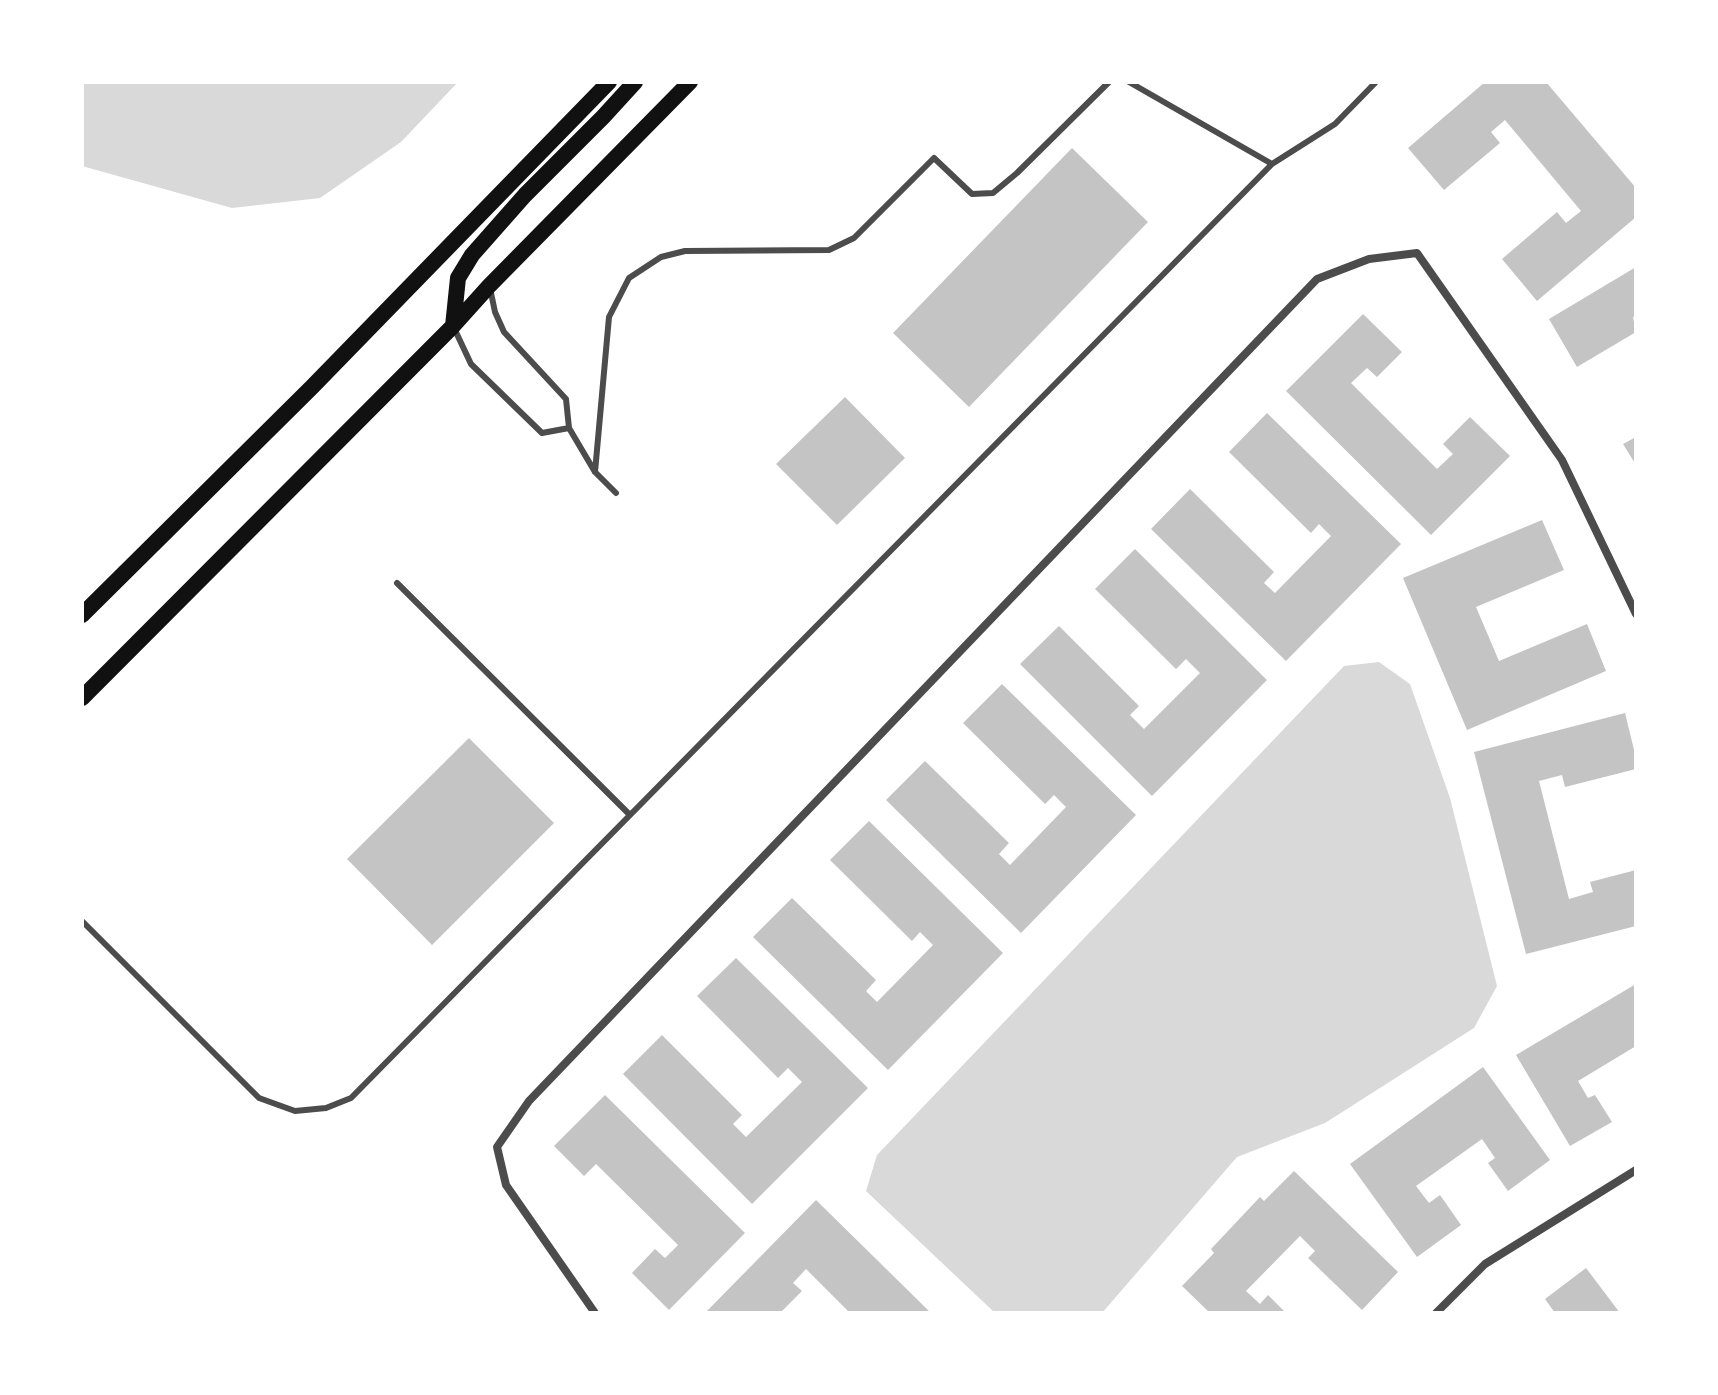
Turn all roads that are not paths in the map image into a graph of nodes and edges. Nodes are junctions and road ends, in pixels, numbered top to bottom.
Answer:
1 (609, 82) edge
2 (635, 82) edge
3 (690, 82) edge
4 (1109, 82) edge
5 (1129, 82) edge
6 (1376, 82) edge
7 (1272, 164) junction
8 (489, 286) junction
9 (453, 326) junction
10 (569, 428) junction
11 (595, 472) junction
12 (616, 493) dead end
13 (397, 583) dead end
14 (1636, 614) edge
15 (82, 615) edge
16 (82, 698) edge
17 (630, 815) junction
18 (82, 921) edge
19 (1636, 1170) edge
20 (595, 1313) edge
21 (1436, 1313) edge

1 - 15 main road
2 - 9 main road
3 - 8 main road
4 - 11 lane
5 - 7 lane
6 - 7 lane
7 - 17 lane
8 - 9 main road
8 - 10 lane
9 - 10 lane
9 - 16 main road
10 - 11 lane
11 - 12 lane
13 - 17 lane
14 - 20 street
17 - 18 lane
19 - 21 street

